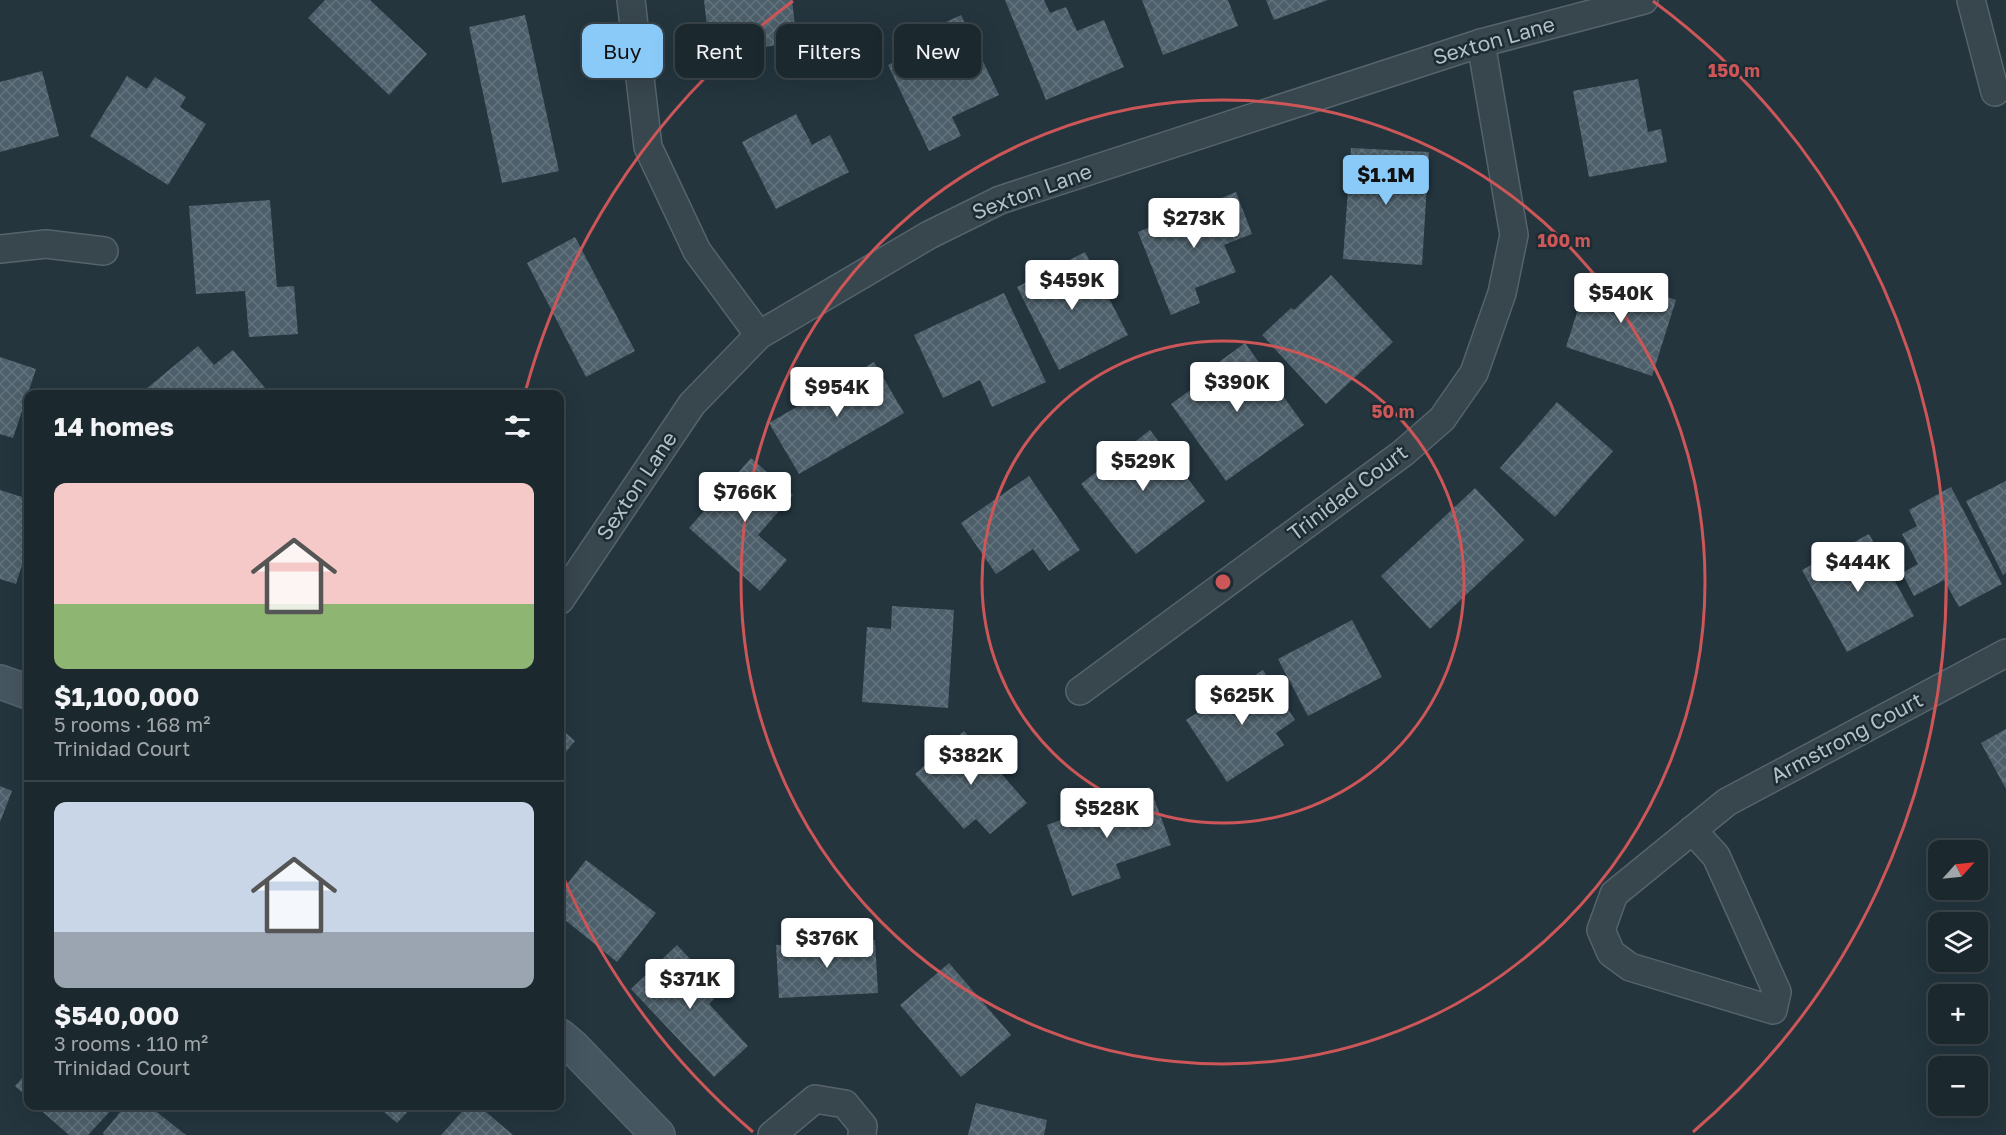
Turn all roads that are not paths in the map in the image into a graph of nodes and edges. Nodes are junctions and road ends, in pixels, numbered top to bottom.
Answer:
1 (631, 0) edge
2 (1644, 0) edge
3 (1971, 0) edge
4 (1481, 43) junction
5 (1995, 92) dead end
6 (0, 249) edge
7 (104, 251) dead end
8 (759, 335) junction
9 (564, 594) edge
10 (2006, 653) edge
11 (0, 682) edge
12 (24, 691) edge
13 (1080, 691) dead end
14 (1692, 830) junction
15 (564, 1039) edge
16 (658, 1135) edge
17 (772, 1135) edge
18 (862, 1135) edge

1 - 8 street
2 - 4 street, Sexton Lane
3 - 5 street
4 - 8 street, Sexton Lane
4 - 13 street, Trinidad Court
6 - 7 street
8 - 9 street, Sexton Lane
10 - 14 street, Armstrong Court
11 - 12 street
14 - 14 street, Armstrong Court
15 - 16 street
17 - 18 street

